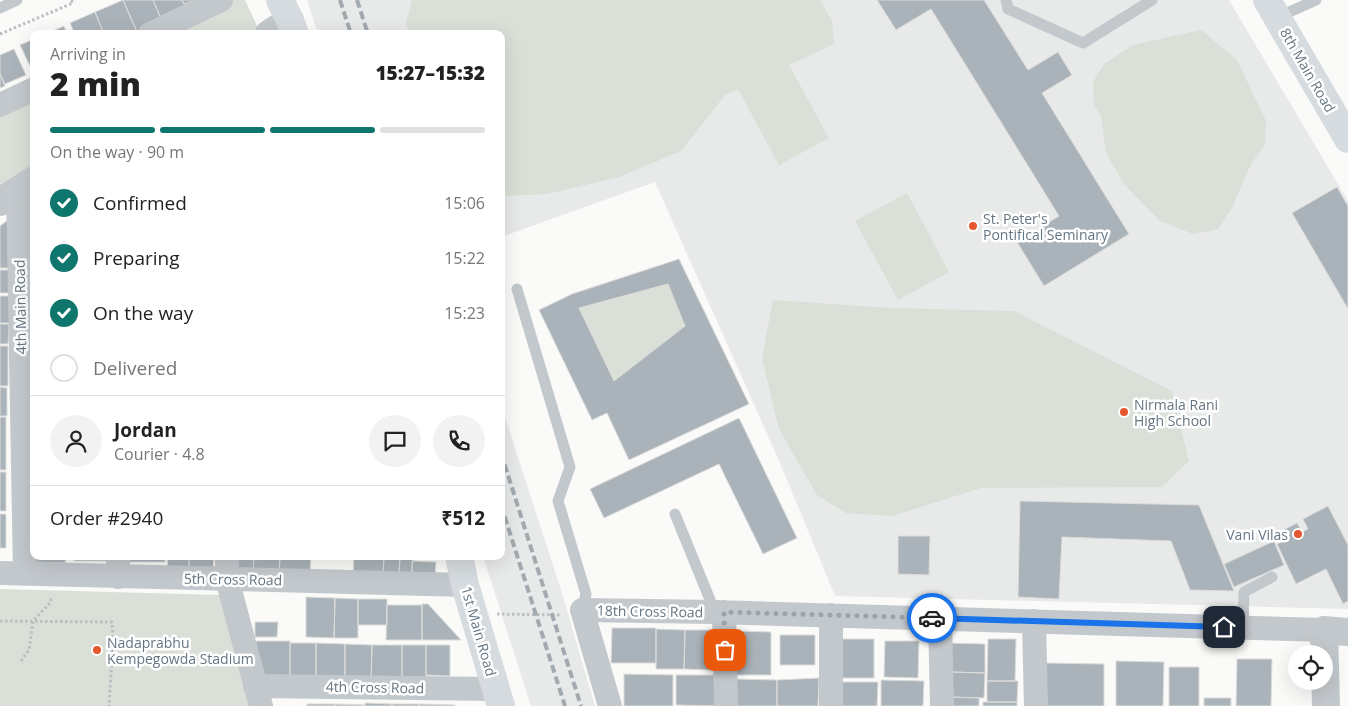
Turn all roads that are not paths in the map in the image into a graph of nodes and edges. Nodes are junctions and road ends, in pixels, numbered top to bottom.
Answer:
1 (17, 0) edge
2 (221, 0) edge
3 (1006, 0) edge
4 (1152, 0) edge
5 (1316, 0) edge
6 (0, 8) edge
7 (1272, 9) edge
8 (158, 30) edge
9 (30, 91) edge
10 (0, 105) edge
11 (1348, 139) edge
12 (17, 191) edge
13 (517, 289) dead end
14 (675, 514) dead end
15 (460, 560) edge
16 (118, 566) edge
17 (227, 568) edge
18 (0, 574) edge
19 (25, 574) junction
20 (1272, 577) dead end
21 (465, 585) junction
22 (719, 612) junction
23 (583, 613) junction
24 (831, 615) junction
25 (940, 618) junction
26 (1034, 621) junction
27 (1243, 627) junction
28 (1336, 631) edge
29 (258, 696) edge
30 (498, 697) edge
31 (610, 706) edge
32 (726, 706) edge
33 (831, 706) edge
34 (942, 706) edge
35 (1036, 706) edge
36 (1326, 706) edge

1 - 6 lane
2 - 8 street
3 - 4 lane
5 - 7 lane
7 - 11 main road, 8th Main Road
9 - 10 street
12 - 19 street, 4th Main Road
13 - 23 lane
14 - 22 lane
15 - 21 main road, 1st Main Road
16 - 17 street, 5th Cross Road
16 - 19 street, 5th Cross Road
17 - 21 street, 5th Cross Road
17 - 29 street
18 - 19 street, 5th Cross Road
20 - 27 lane
21 - 30 main road, 1st Main Road
22 - 23 street, 18th Cross Road
22 - 24 street, 18th Cross Road
22 - 32 street
23 - 31 street
24 - 25 street, 18th Cross Road
24 - 33 street
25 - 26 street, 18th Cross Road
25 - 34 street
26 - 27 street, 18th Cross Road
26 - 35 street
27 - 28 street, 18th Cross Road
28 - 36 street
29 - 30 street, 4th Cross Road

